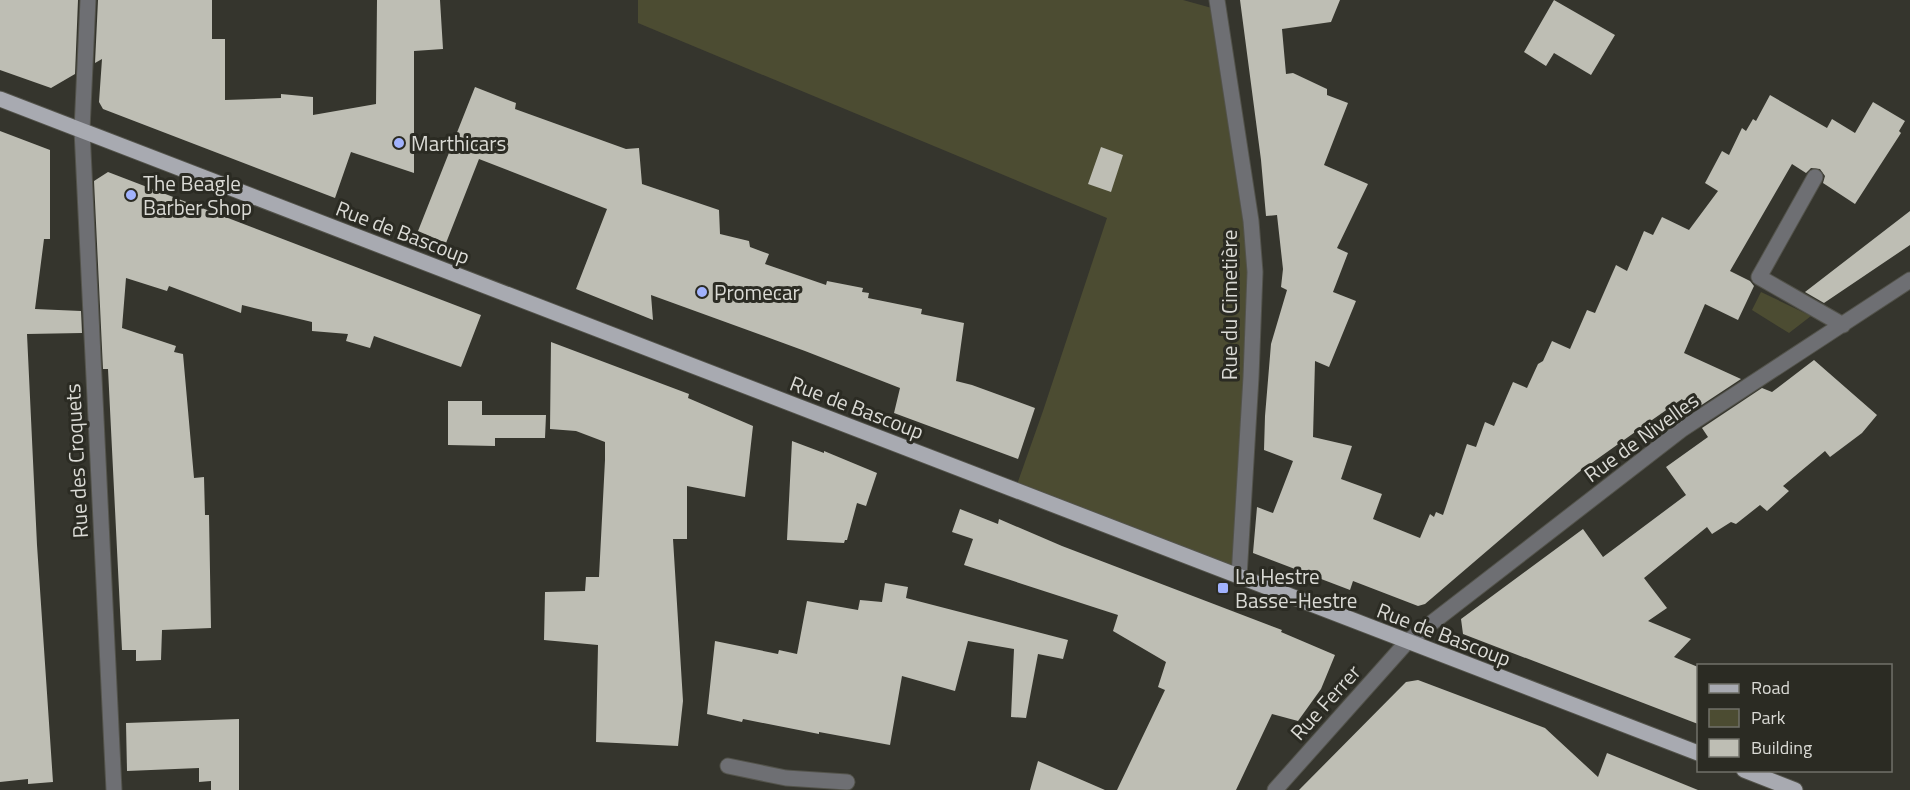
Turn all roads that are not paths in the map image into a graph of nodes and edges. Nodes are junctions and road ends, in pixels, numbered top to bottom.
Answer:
1 (88, 0) edge
2 (1217, 0) edge
3 (0, 99) edge
4 (82, 130) junction
5 (1815, 177) dead end
6 (1910, 280) edge
7 (1843, 325) junction
8 (1239, 577) junction
9 (1407, 642) junction
10 (1697, 753) edge
11 (728, 766) dead end
12 (1747, 772) edge
13 (847, 782) dead end
14 (784, 784) edge
15 (114, 790) edge
16 (1275, 790) edge
17 (1795, 790) edge

1 - 4 street, Rue des Croquets
2 - 8 street, Rue du Cimetière
3 - 4 main road, Rue de Bascoup
4 - 8 main road, Rue de Bascoup
4 - 15 street, Rue des Croquets
5 - 7 street
6 - 7 street, Rue de Nivelles
7 - 9 street, Rue de Nivelles
8 - 9 main road, Rue de Bascoup
9 - 10 main road, Rue de Bascoup
9 - 16 street, Rue Ferrer
11 - 14 street
12 - 17 main road
13 - 14 street

